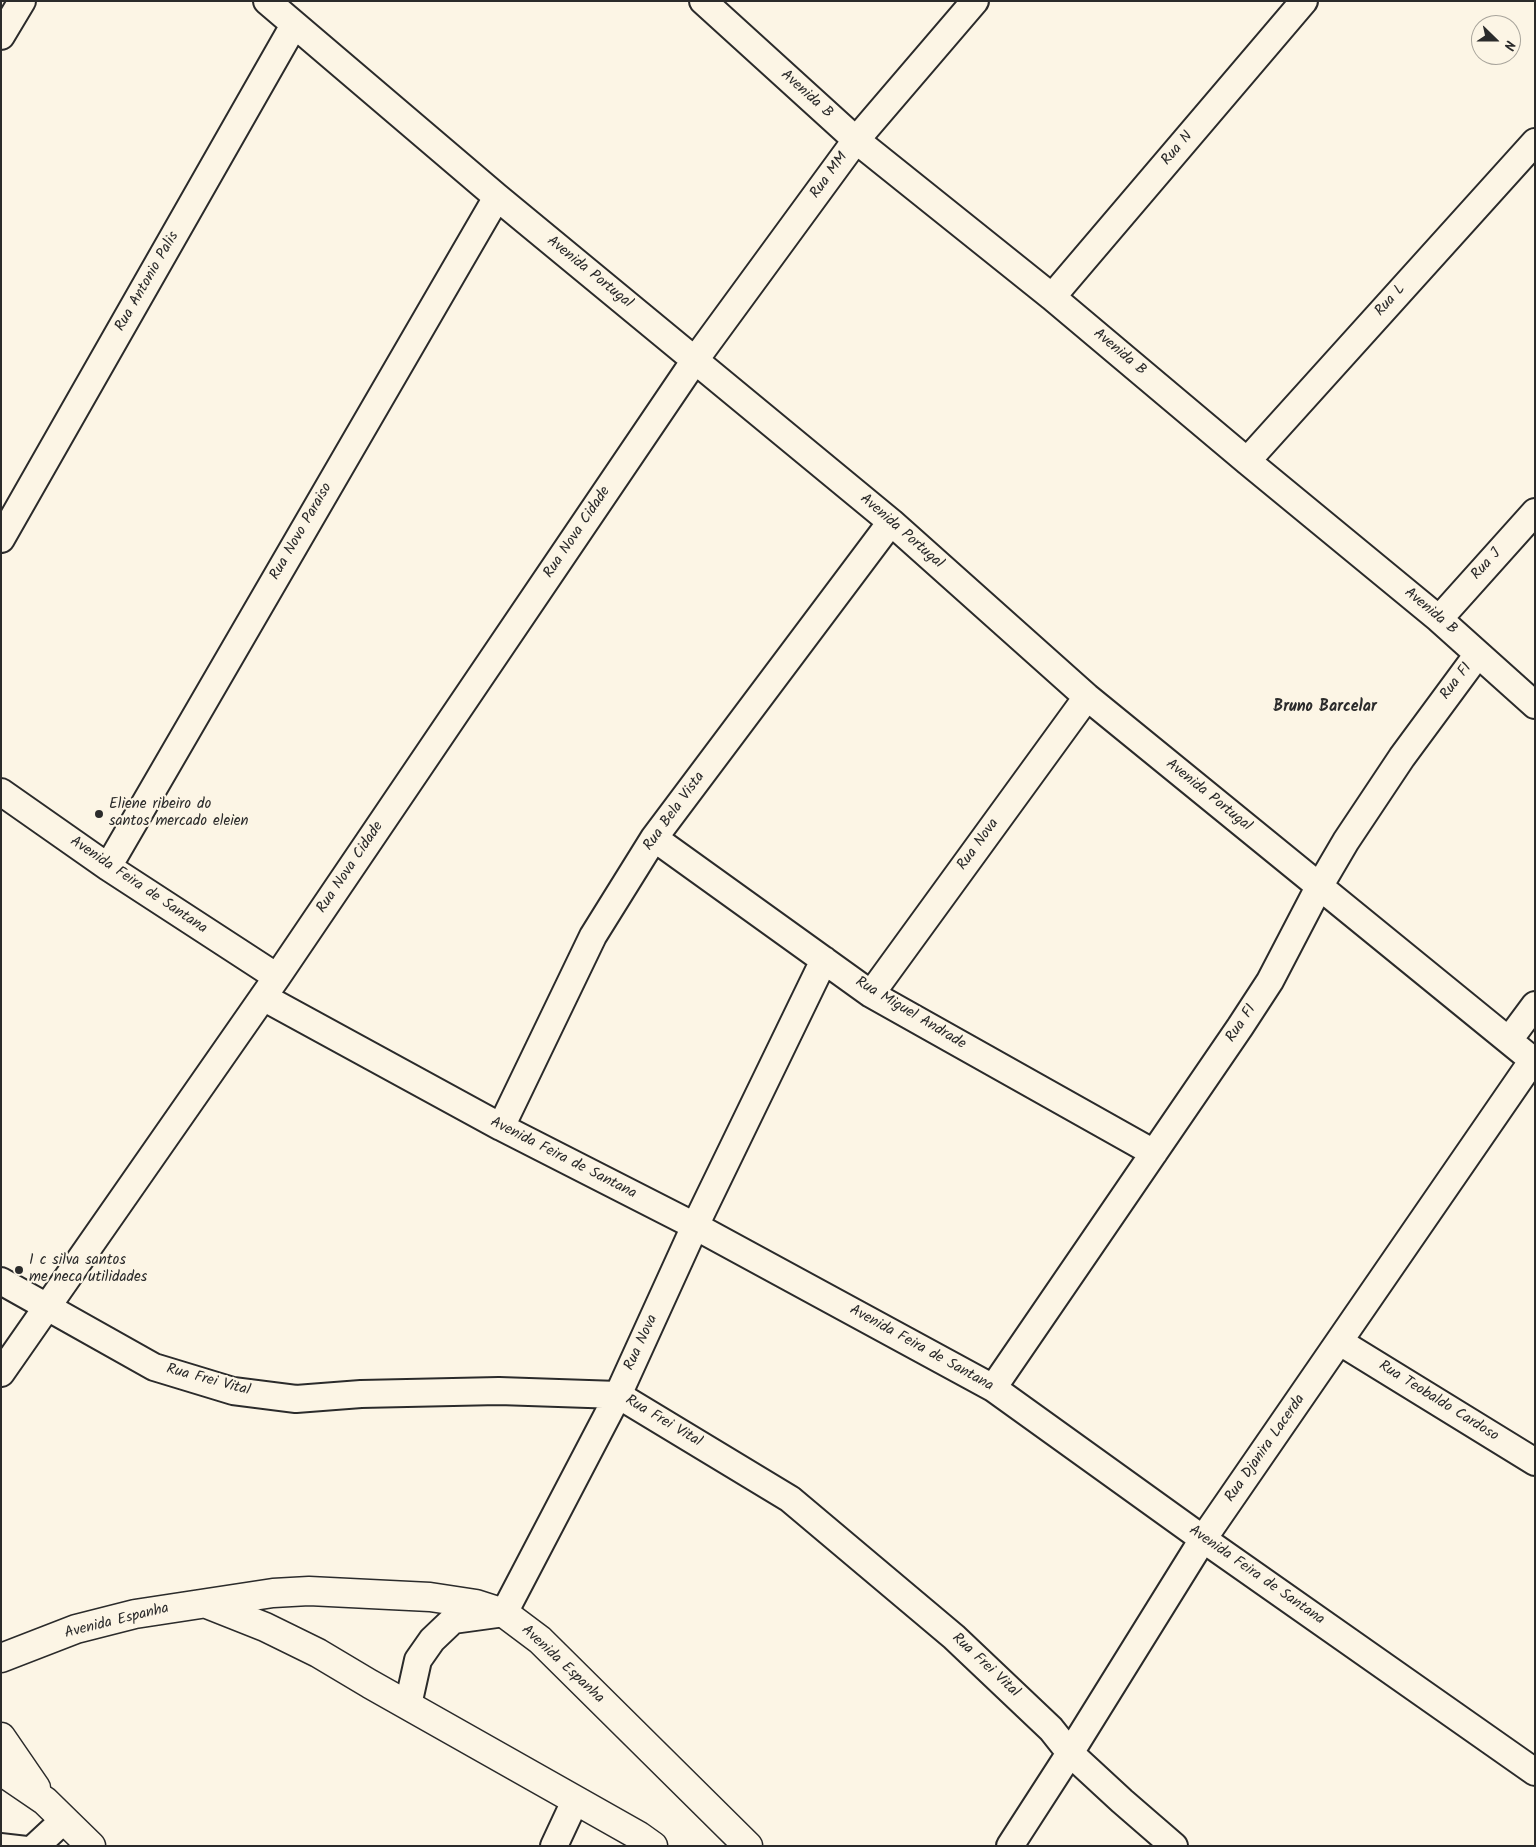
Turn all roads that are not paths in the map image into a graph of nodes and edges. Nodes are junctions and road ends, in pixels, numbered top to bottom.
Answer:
1 (22, 1) edge
2 (267, 1) edge
3 (703, 1) edge
4 (975, 1) edge
5 (1304, 1) edge
6 (294, 25) junction
7 (1, 36) edge
8 (856, 140) junction
9 (1535, 142) edge
10 (497, 197) junction
11 (1052, 297) junction
12 (696, 360) junction
13 (1247, 461) junction
14 (1535, 512) edge
15 (891, 522) junction
16 (1, 539) edge
17 (1439, 619) junction
18 (1478, 654) junction
19 (1087, 697) junction
20 (1535, 705) edge
21 (2, 794) edge
22 (654, 838) junction
23 (108, 868) junction
24 (1319, 887) junction
25 (824, 960) junction
26 (270, 987) junction
27 (871, 994) junction
28 (1535, 1005) edge
29 (1509, 1040) junction
30 (1534, 1061) edge
31 (501, 1128) junction
32 (1154, 1153) junction
33 (695, 1226) junction
34 (1, 1281) edge
35 (47, 1307) junction
36 (1340, 1342) junction
37 (1, 1373) edge
38 (993, 1388) junction
39 (618, 1395) junction
40 (1535, 1462) edge
41 (1203, 1539) junction
42 (206, 1603) junction
43 (504, 1613) junction
44 (1, 1658) edge
45 (408, 1705) junction
46 (1, 1738) edge
47 (1070, 1752) junction
48 (1, 1771) edge
49 (1535, 1772) edge
50 (575, 1801) junction
51 (55, 1810) junction
52 (1, 1840) edge
53 (36, 1845) edge
54 (91, 1846) edge
55 (554, 1846) edge
56 (653, 1846) edge
57 (748, 1846) edge
58 (1010, 1846) edge
59 (1174, 1846) edge

1 - 7 street
2 - 6 street, Avenida Portugal
3 - 8 street, Avenida B
4 - 8 street, Rua MM
5 - 11 street, Rua N
6 - 10 street, Avenida Portugal
6 - 16 street, Rua Antonio Palis
8 - 11 street, Avenida B
8 - 12 street, Rua MM
9 - 13 street, Rua L
10 - 12 street, Avenida Portugal
10 - 23 street, Rua Novo Paraiso
11 - 13 street, Avenida B
12 - 15 street, Avenida Portugal
12 - 26 street, Rua Nova Cidade
13 - 17 street, Avenida B
14 - 17 street, Rua J
15 - 19 street, Avenida Portugal
15 - 22 street, Rua Bela Vista
17 - 18 street, Avenida B
18 - 20 street, Avenida B
18 - 24 street, Rua F1
19 - 24 street, Avenida Portugal
19 - 27 street, Rua Nova
21 - 23 street, Avenida Feira de Santana
22 - 25 street, Rua Miguel Andrade
22 - 31 street, Rua Bela Vista
23 - 26 street, Avenida Feira de Santana
24 - 29 street, Avenida Portugal
24 - 32 street, Rua F1
25 - 27 street, Rua Miguel Andrade
25 - 33 street, Rua Nova
26 - 31 street, Avenida Feira de Santana
26 - 35 street, Rua Nova Cidade
27 - 32 street, Rua Miguel Andrade
28 - 29 street
29 - 30 street, Avenida Portugal
30 - 36 street, Rua Djanira Lacerda
31 - 33 street, Avenida Feira de Santana
32 - 38 street, Rua F1
33 - 38 street, Avenida Feira de Santana
33 - 39 street, Rua Nova
34 - 35 street, Rua Frei Vital
35 - 37 street, Rua Nova Cidade
35 - 39 street, Rua Frei Vital
36 - 40 street, Rua Teobaldo Cardoso
36 - 41 street, Rua Djanira Lacerda
38 - 41 street, Avenida Feira de Santana
39 - 43 street, Rua Nova
39 - 47 street, Rua Frei Vital
41 - 47 street, Rua Djanira Lacerda
41 - 49 street, Avenida Feira de Santana
42 - 43 street, Avenida Espanha
42 - 44 street, Avenida Espanha
42 - 45 street
43 - 45 street
43 - 57 street, Avenida Espanha
45 - 50 street
46 - 51 street
47 - 58 street, Rua Djanira Lacerda
47 - 59 street, Rua Frei Vital
48 - 51 street
50 - 55 street
50 - 56 street
51 - 53 street
51 - 54 street
52 - 53 lane

